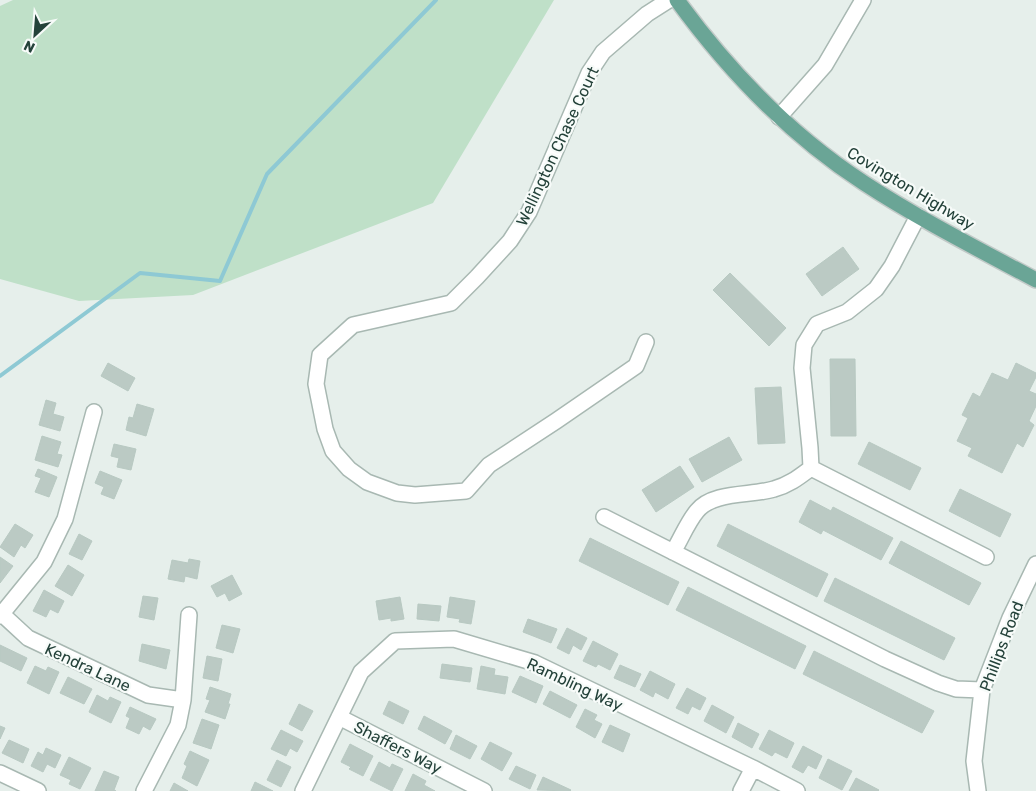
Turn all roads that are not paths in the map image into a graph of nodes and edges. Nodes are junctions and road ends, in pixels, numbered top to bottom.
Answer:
1 (669, 0) edge
2 (677, 0) edge
3 (863, 0) edge
4 (779, 116) junction
5 (918, 216) junction
6 (1036, 280) edge
7 (646, 342) dead end
8 (94, 412) dead end
9 (811, 468) junction
10 (604, 517) dead end
11 (673, 552) junction
12 (986, 558) dead end
13 (1036, 566) edge
14 (1, 615) edge
15 (189, 615) dead end
16 (982, 690) junction
17 (183, 700) junction
18 (339, 717) junction
19 (753, 768) junction
20 (0, 773) edge
21 (38, 791) edge
22 (144, 791) edge
23 (303, 791) edge
24 (484, 791) edge
25 (741, 791) edge
26 (797, 791) edge
27 (978, 791) edge

1 - 7 street, Wellington Chase Court
2 - 4 main road, Covington Highway
3 - 4 street
4 - 5 main road, Covington Highway
5 - 6 main road, Covington Highway
5 - 9 street
8 - 14 street
9 - 11 street
9 - 12 street
10 - 11 street
11 - 16 street
13 - 16 street, Phillips Road
14 - 17 street, Kendra Lane
15 - 17 street
16 - 27 street, Phillips Road
17 - 22 street
18 - 19 street, Rambling Way
18 - 23 street, Rambling Way
18 - 24 street, Shaffers Way
19 - 25 street
19 - 26 street, Rambling Way
20 - 21 street

